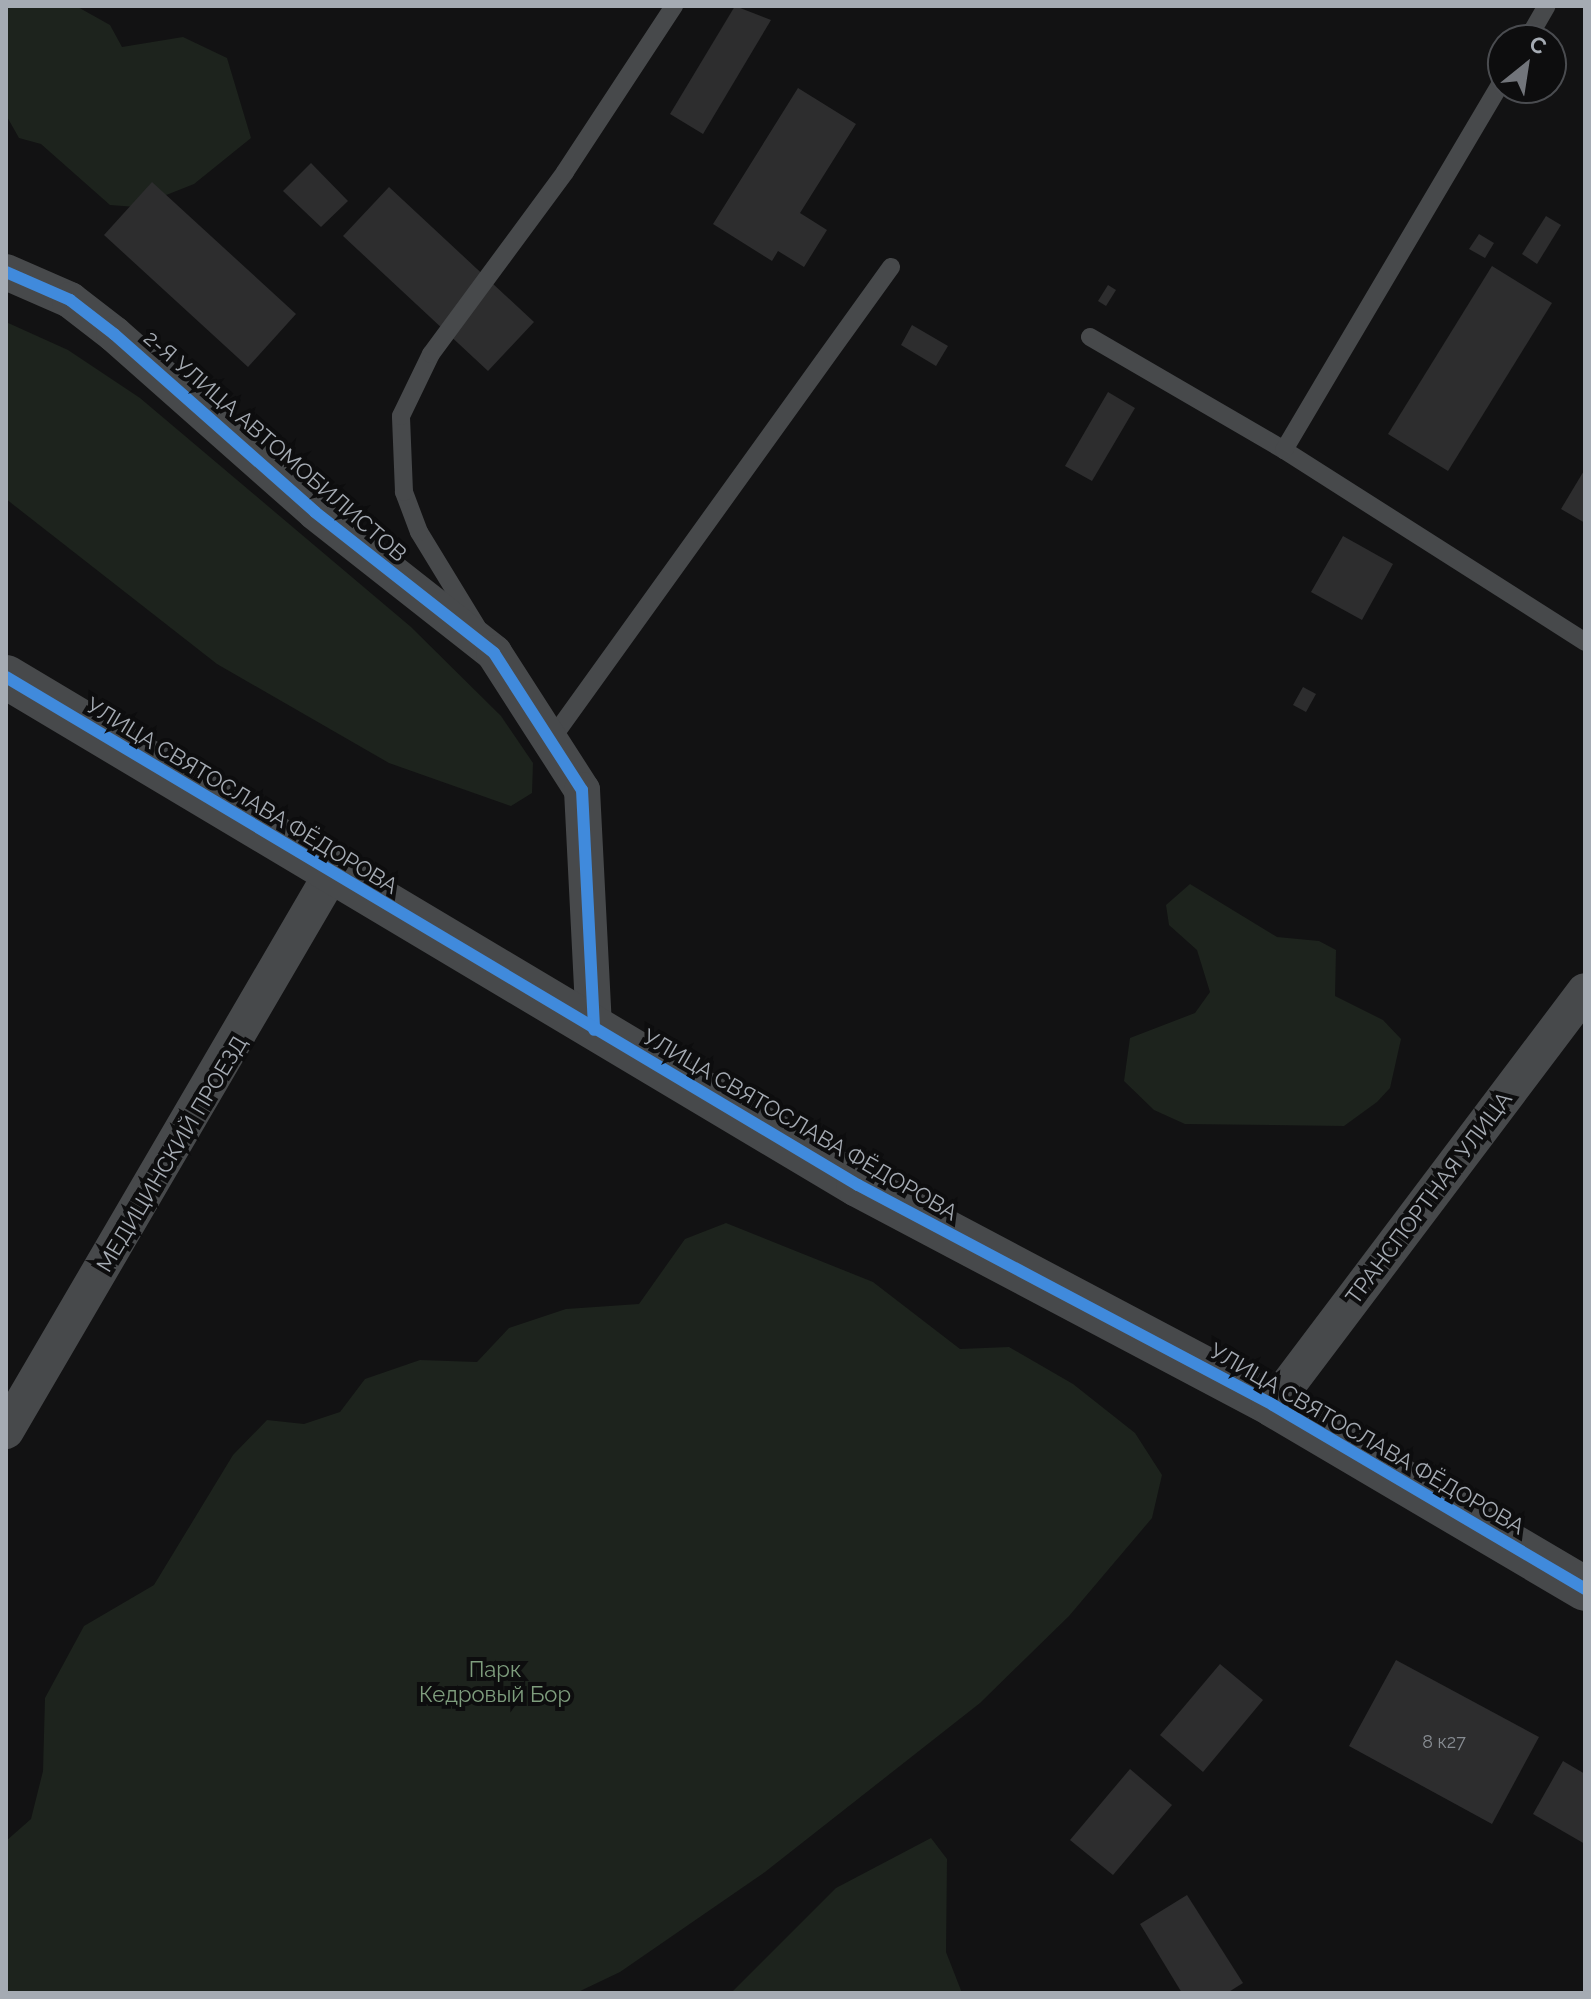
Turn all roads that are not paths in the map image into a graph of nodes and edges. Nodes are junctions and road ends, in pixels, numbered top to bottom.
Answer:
1 (674, 6) edge
2 (1547, 6) edge
3 (1536, 24) edge
4 (1489, 104) edge
5 (891, 267) dead end
6 (6, 272) edge
7 (1090, 337) dead end
8 (1284, 450) junction
9 (1585, 642) edge
10 (494, 653) junction
11 (6, 677) edge
12 (553, 737) junction
13 (332, 873) junction
14 (1585, 991) edge
15 (594, 1030) junction
16 (1273, 1405) junction
17 (6, 1431) edge
18 (1585, 1589) edge

1 - 10 lane
2 - 3 lane
4 - 8 lane
5 - 12 lane
6 - 10 street, 2-Я УЛИЦА АВТОМОБИЛИСТОВ
7 - 8 lane
8 - 9 lane
10 - 12 street, 2-Я УЛИЦА АВТОМОБИЛИСТОВ
11 - 13 street, УЛИЦА СВЯТОСЛАВА ФЁДОРОВА
12 - 15 street, 2-Я УЛИЦА АВТОМОБИЛИСТОВ
13 - 15 street, УЛИЦА СВЯТОСЛАВА ФЁДОРОВА
13 - 17 street, МЕДИЦИНСКИЙ ПРОЕЗД
14 - 16 street, ТРАНСПОРТНАЯ УЛИЦА
15 - 16 street, УЛИЦА СВЯТОСЛАВА ФЁДОРОВА
16 - 18 street, УЛИЦА СВЯТОСЛАВА ФЁДОРОВА

